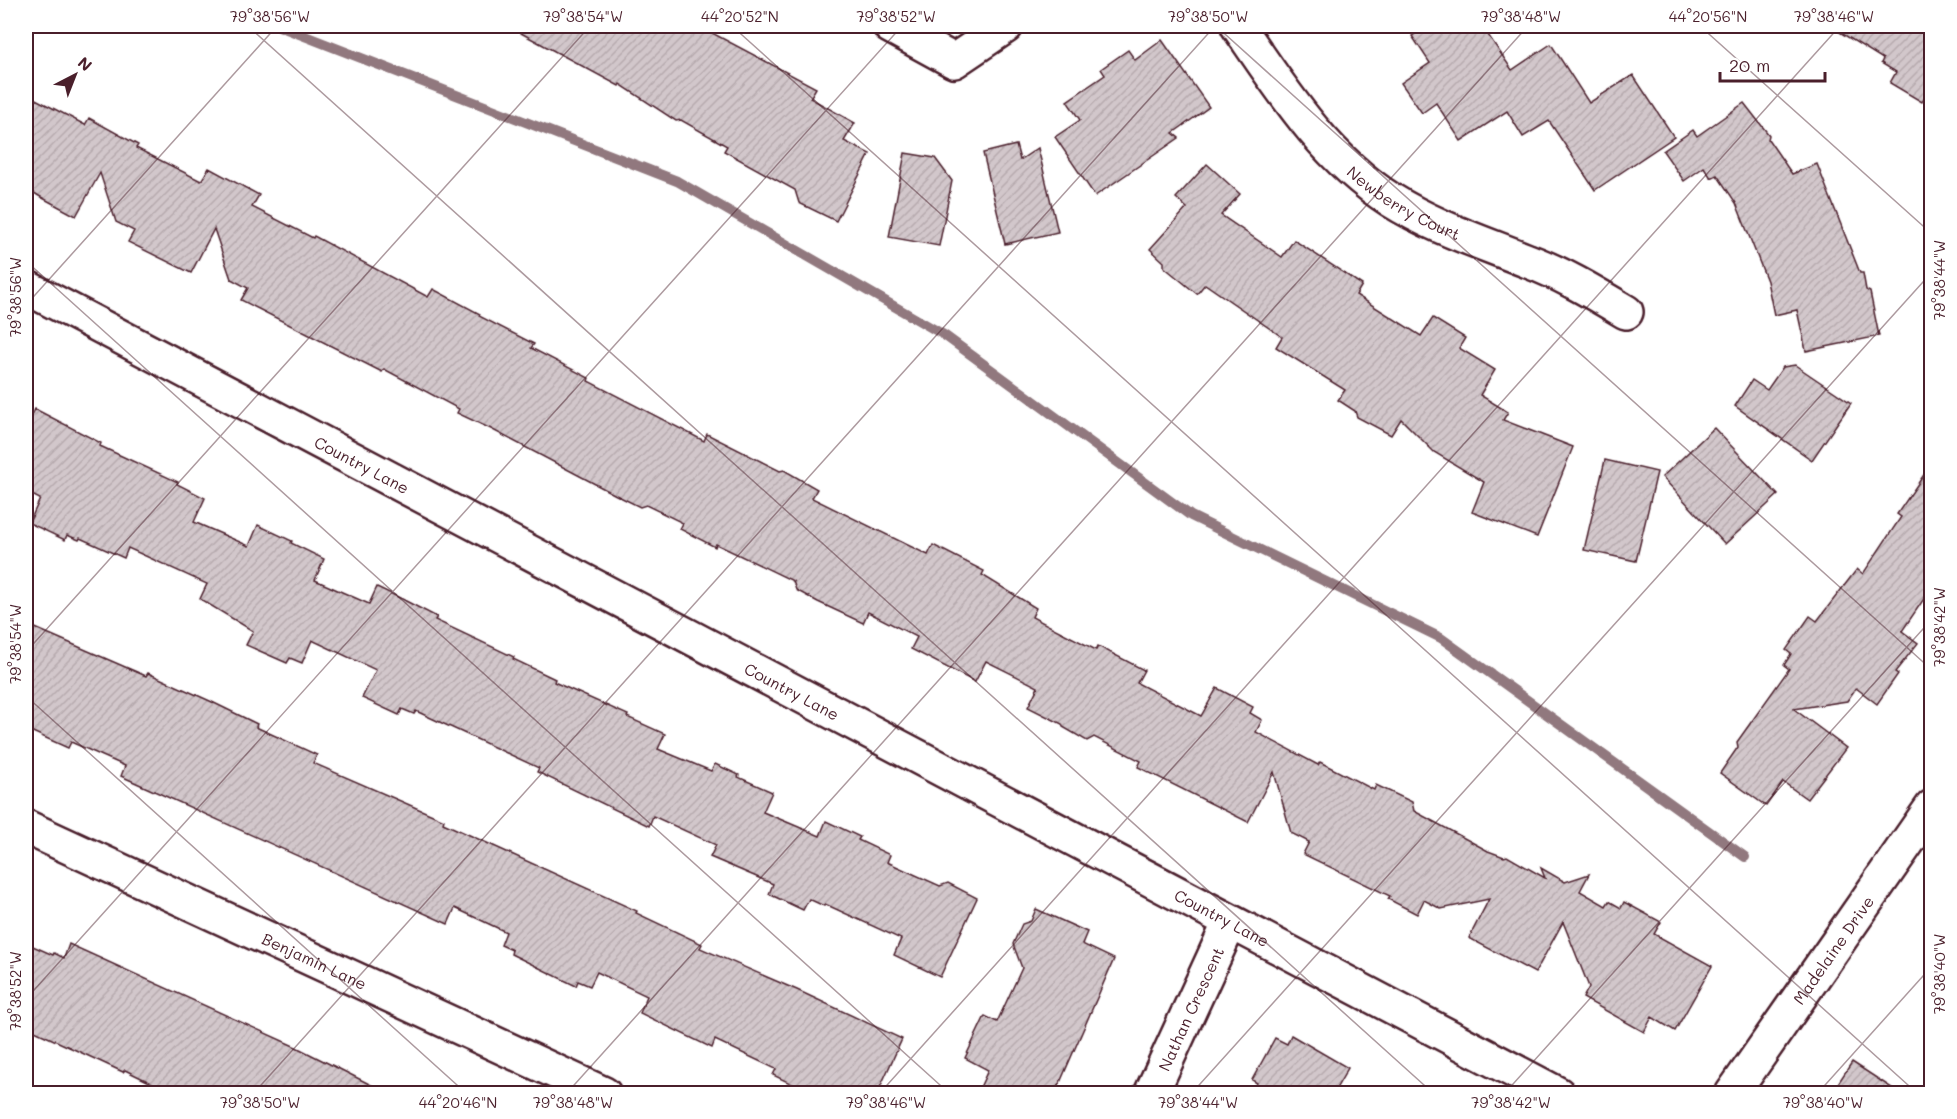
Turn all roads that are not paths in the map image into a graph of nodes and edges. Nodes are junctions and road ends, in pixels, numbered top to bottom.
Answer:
1 (890, 26) edge
2 (1006, 26) edge
3 (1238, 26) edge
4 (26, 287) edge
5 (1626, 312) dead end
6 (1932, 807) edge
7 (26, 827) edge
8 (1230, 922) junction
9 (604, 1094) edge
10 (1151, 1094) edge
11 (1558, 1094) edge
12 (1732, 1094) edge

1 - 2 street
3 - 5 street, Newberry Court
4 - 8 street, Country Lane
6 - 12 street, Madelaine Drive
7 - 9 street, Benjamin Lane
8 - 10 street, Nathan Crescent
8 - 11 street, Country Lane

